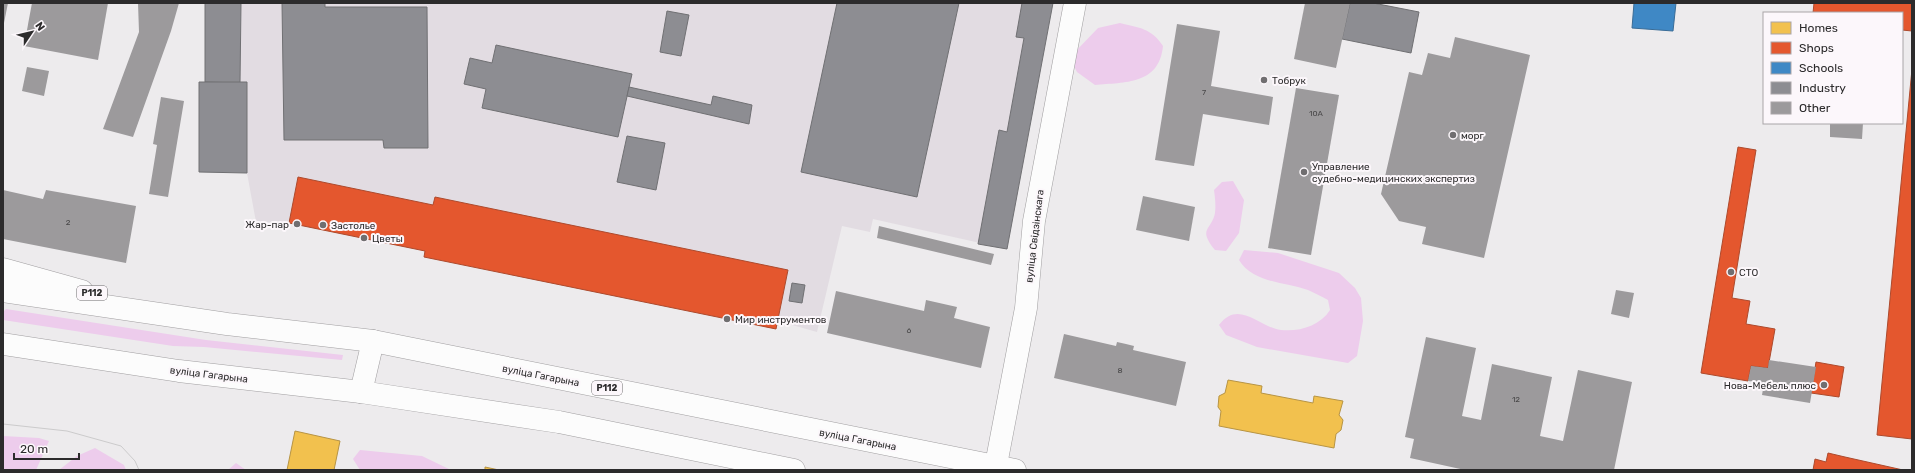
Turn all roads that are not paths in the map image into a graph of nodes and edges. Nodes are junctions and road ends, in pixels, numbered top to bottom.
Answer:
1 (1075, 3) edge
2 (3, 269) edge
3 (3, 291) edge
4 (182, 318) junction
5 (373, 341) junction
6 (3, 344) edge
7 (361, 392) junction
8 (1002, 469) edge
9 (794, 470) edge

1 - 8 main road, вуліца Свідзінскага
2 - 4 main road, вуліца Гагарына / Р112
3 - 4 main road, вуліца Гагарына
4 - 5 main road, вуліца Гагарына / Р112
5 - 7 main road
5 - 8 main road, вуліца Гагарына / Р112
6 - 7 main road, вуліца Гагарына
7 - 9 main road, вуліца Гагарына

